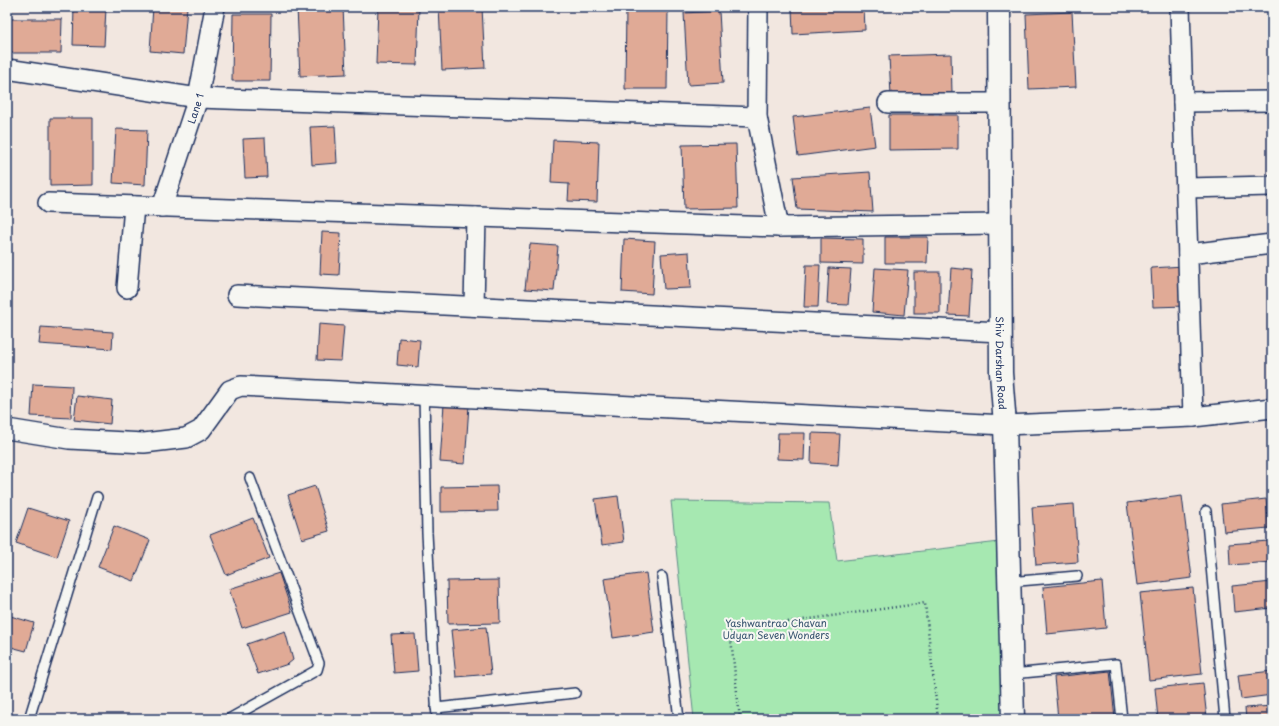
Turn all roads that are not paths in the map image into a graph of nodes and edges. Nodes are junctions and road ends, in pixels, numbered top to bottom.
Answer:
1 (215, 7) edge
2 (758, 7) edge
3 (999, 7) edge
4 (1180, 7) edge
5 (7, 69) edge
6 (198, 98) junction
7 (1272, 100) edge
8 (1182, 102) junction
9 (888, 103) dead end
10 (1000, 103) junction
11 (757, 118) junction
12 (1272, 186) edge
13 (1186, 188) junction
14 (48, 203) dead end
15 (134, 206) junction
16 (162, 207) junction
17 (476, 217) junction
18 (1000, 224) junction
19 (779, 227) junction
20 (1272, 244) edge
21 (1188, 254) junction
22 (127, 288) dead end
23 (237, 295) dead end
24 (474, 306) junction
25 (1001, 332) junction
26 (424, 395) junction
27 (1272, 408) edge
28 (1193, 417) junction
29 (1005, 425) junction
30 (7, 429) edge
31 (250, 478) dead end
32 (97, 498) dead end
33 (1206, 511) dead end
34 (1077, 576) dead end
35 (662, 577) dead end
36 (1009, 582) junction
37 (1012, 674) junction
38 (575, 693) dead end
39 (436, 708) junction
40 (29, 719) edge
41 (229, 719) edge
42 (437, 719) edge
43 (679, 719) edge
44 (1013, 719) edge
45 (1122, 719) edge
46 (1225, 719) edge

1 - 6 street, Lane 1
2 - 11 street
3 - 10 street, Shiv Darshan Road
4 - 8 street
5 - 6 street
6 - 11 street
6 - 16 street, Lane 1
7 - 8 street
8 - 13 street
9 - 10 street
10 - 18 street, Shiv Darshan Road
11 - 19 street
12 - 13 street
13 - 21 street
14 - 15 street
15 - 16 street
15 - 22 street
16 - 17 street
17 - 19 street
17 - 24 street
18 - 19 street
18 - 25 street, Shiv Darshan Road
20 - 21 street
21 - 28 street
23 - 24 street
24 - 25 street
25 - 29 street, Shiv Darshan Road
26 - 29 street
26 - 30 street
26 - 39 lane
27 - 28 street
28 - 29 street
29 - 36 street, Shiv Darshan Road
31 - 41 lane
32 - 40 lane
33 - 46 lane
34 - 36 lane
35 - 43 lane
36 - 37 street, Shiv Darshan Road
37 - 44 street, Shiv Darshan Road
37 - 45 lane
38 - 39 lane
39 - 42 lane

